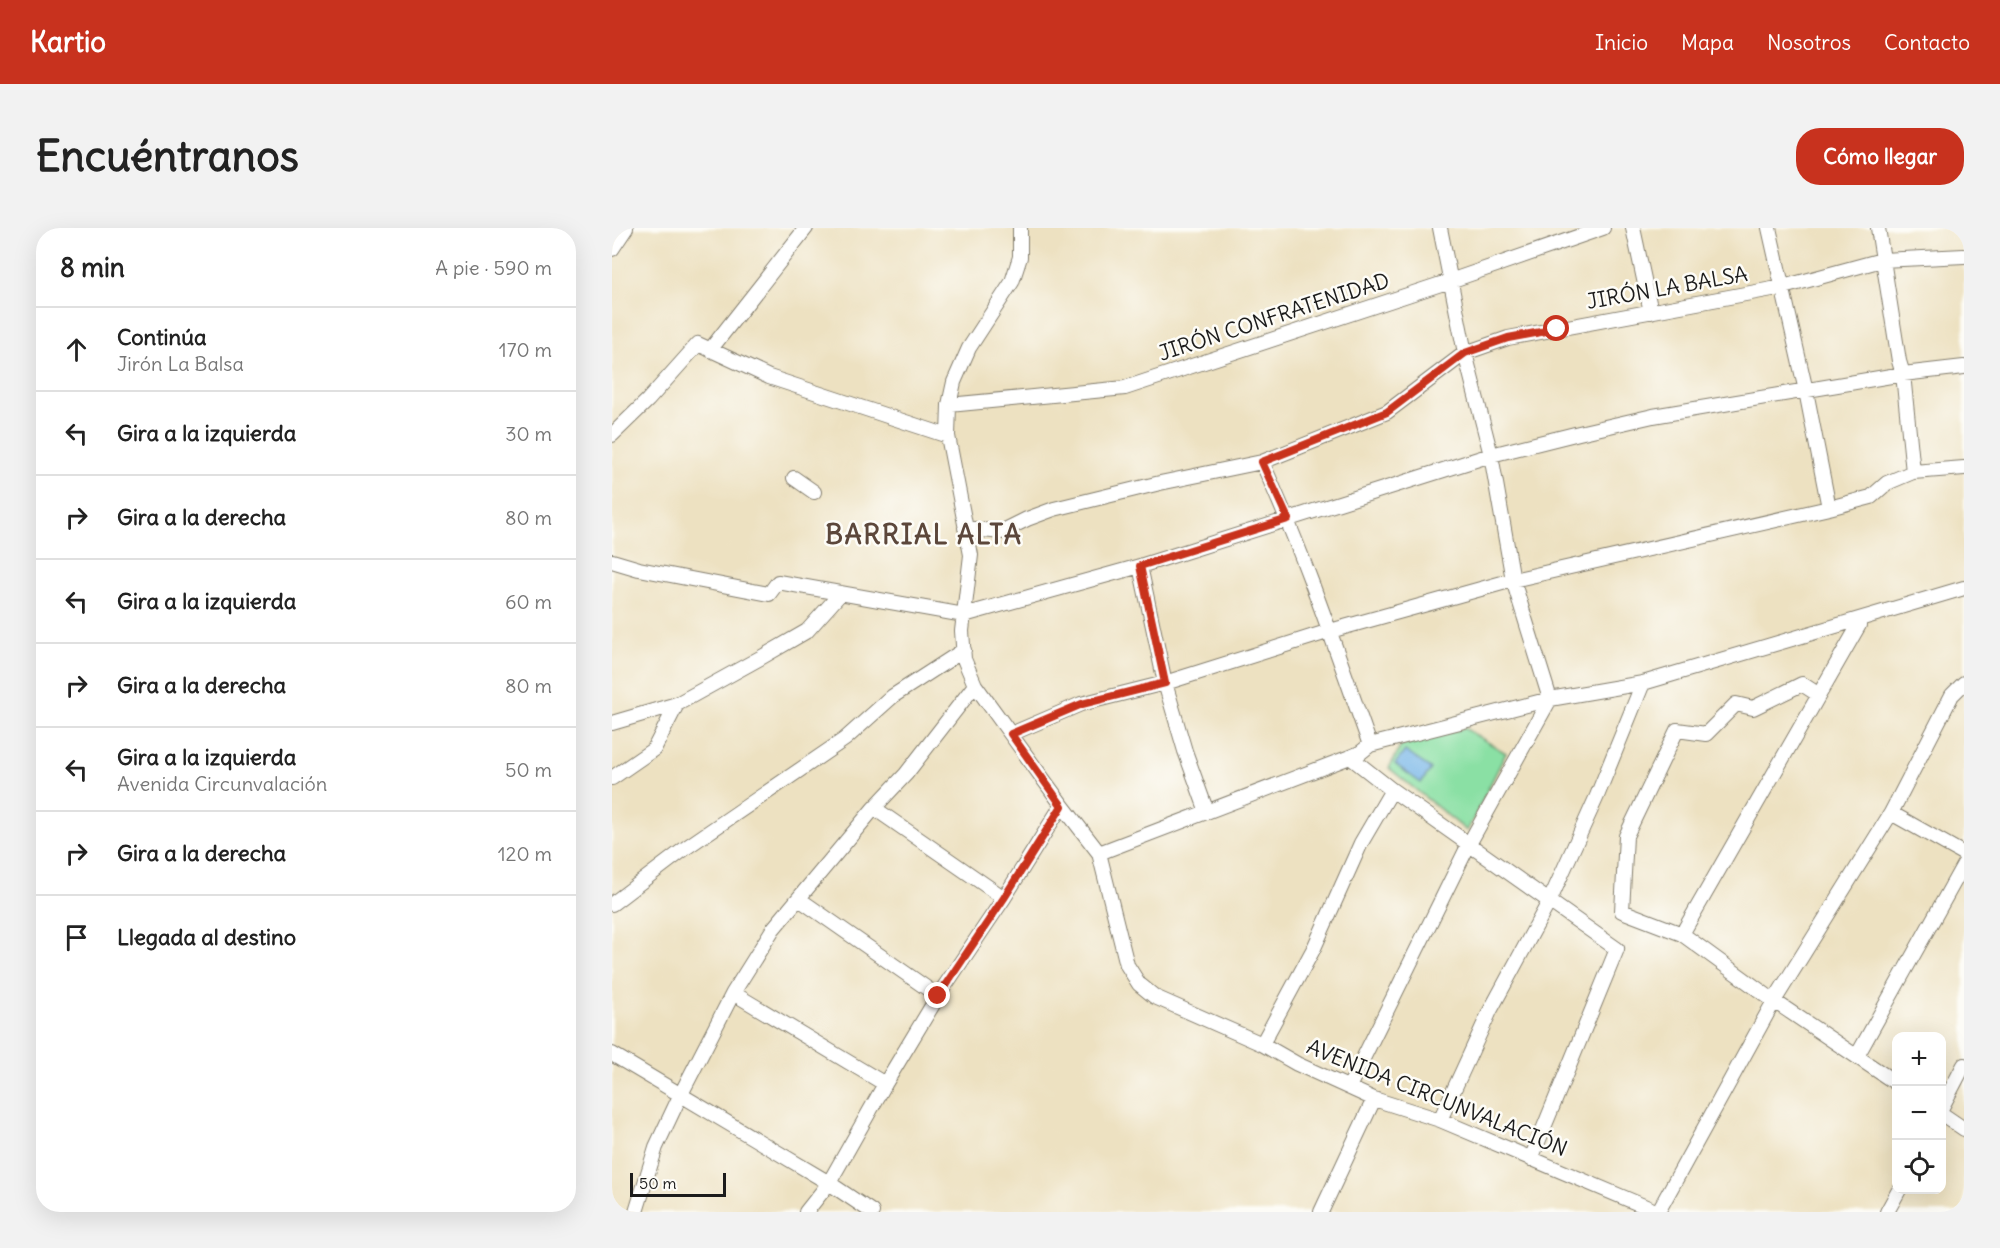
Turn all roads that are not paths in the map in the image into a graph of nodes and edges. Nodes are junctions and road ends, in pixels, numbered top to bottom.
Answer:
1 (626, 228) edge
2 (806, 228) edge
3 (1020, 228) edge
4 (1440, 228) edge
5 (1603, 228) edge
6 (1633, 228) edge
7 (1769, 228) edge
8 (1878, 228) edge
9 (612, 249) edge
10 (1964, 256) edge
11 (1882, 260) junction
12 (1449, 282) junction
13 (1783, 287) junction
14 (1651, 312) junction
15 (710, 350) junction
16 (1465, 353) junction
17 (1964, 367) edge
18 (1903, 374) junction
19 (1806, 391) junction
20 (949, 405) junction
21 (612, 435) edge
22 (948, 436) junction
23 (1491, 455) junction
24 (1262, 462) junction
25 (1964, 468) edge
26 (1913, 472) junction
27 (794, 478) dead end
28 (814, 492) dead end
29 (1829, 508) junction
30 (1288, 519) junction
31 (966, 528) junction
32 (612, 561) edge
33 (1140, 566) junction
34 (1513, 580) junction
35 (1964, 588) edge
36 (841, 593) junction
37 (964, 615) junction
38 (1859, 625) dead end
39 (1330, 631) junction
40 (964, 650) junction
41 (1165, 683) junction
42 (1643, 683) junction
43 (1964, 683) edge
44 (975, 685) junction
45 (1819, 695) junction
46 (1550, 699) junction
47 (677, 704) junction
48 (612, 723) edge
49 (1011, 734) junction
50 (1370, 745) junction
51 (1350, 757) junction
52 (612, 778) edge
53 (1392, 790) junction
54 (1062, 806) junction
55 (874, 808) junction
56 (1207, 812) junction
57 (1891, 813) junction
58 (1469, 844) junction
59 (1099, 853) junction
60 (1964, 854) edge
61 (1964, 864) edge
62 (799, 898) junction
63 (1004, 898) junction
64 (1550, 900) junction
65 (612, 904) edge
66 (1682, 934) junction
67 (733, 993) junction
68 (938, 996) junction
69 (1774, 1001) junction
70 (1262, 1044) junction
71 (612, 1054) edge
72 (1857, 1056) junction
73 (1964, 1065) edge
74 (1892, 1080) edge
75 (885, 1084) junction
76 (1349, 1087) junction
77 (680, 1096) junction
78 (1946, 1098) edge
79 (1374, 1099) junction
80 (1946, 1117) edge
81 (1440, 1120) junction
82 (1964, 1129) edge
83 (1531, 1159) junction
84 (829, 1183) junction
85 (1897, 1194) edge
86 (636, 1212) edge
87 (806, 1212) edge
88 (872, 1212) edge
89 (1321, 1212) edge
90 (1658, 1212) edge
91 (1887, 1212) edge

1 - 9 street
2 - 15 street
3 - 20 street, AVENIDA CIRCUNVALACIÓN
4 - 12 street
5 - 12 street, JIRÓN CONFRATENIDAD
6 - 14 street
7 - 13 street
8 - 11 street
10 - 11 street, JIRÓN LA BALSA
11 - 13 street, JIRÓN LA BALSA
11 - 18 street
12 - 16 street
12 - 20 street, JIRÓN CONFRATENIDAD
13 - 14 street, JIRÓN LA BALSA
13 - 19 street
14 - 16 street, JIRÓN LA BALSA
15 - 21 street
15 - 22 street
16 - 23 street
16 - 24 street, JIRÓN LA BALSA
17 - 18 street
18 - 19 street
18 - 26 street
19 - 23 street
19 - 29 street
20 - 22 street, AVENIDA CIRCUNVALACIÓN
22 - 31 street, AVENIDA CIRCUNVALACIÓN
23 - 30 street
23 - 34 street
24 - 30 street
24 - 31 street, JIRÓN LA BALSA
25 - 26 street
26 - 29 street
27 - 28 street
29 - 34 street
30 - 33 street
30 - 39 street
31 - 37 street, AVENIDA CIRCUNVALACIÓN
32 - 36 street
33 - 37 street
33 - 41 street
34 - 39 street
34 - 46 street
35 - 42 street
36 - 37 street
36 - 47 street
37 - 40 street, AVENIDA CIRCUNVALACIÓN
38 - 45 street
39 - 41 street
39 - 50 street
40 - 44 street, AVENIDA CIRCUNVALACIÓN
40 - 65 street
41 - 49 street
41 - 56 street
42 - 46 street
42 - 64 street
43 - 57 street
44 - 49 street, AVENIDA CIRCUNVALACIÓN
44 - 55 street
45 - 66 street
45 - 66 street
46 - 50 street
46 - 58 street
47 - 48 street
47 - 52 street
49 - 54 street, AVENIDA CIRCUNVALACIÓN
50 - 51 street
51 - 53 street
51 - 56 street
53 - 58 street
53 - 70 street
54 - 59 street, AVENIDA CIRCUNVALACIÓN
54 - 63 street
55 - 62 street
55 - 63 street
56 - 59 street
57 - 60 street
57 - 69 street
58 - 64 street
58 - 76 street
59 - 70 street, AVENIDA CIRCUNVALACIÓN
61 - 72 street
62 - 67 street
62 - 68 street
63 - 68 street
64 - 81 street
64 - 83 street
66 - 69 street
67 - 75 street
67 - 77 street
68 - 75 street
69 - 72 street
69 - 90 street
70 - 76 street, AVENIDA CIRCUNVALACIÓN
71 - 77 street
72 - 74 street
73 - 78 street
75 - 84 street
76 - 79 street, AVENIDA CIRCUNVALACIÓN
77 - 84 street
77 - 86 street
79 - 81 street, AVENIDA CIRCUNVALACIÓN
79 - 89 street
80 - 82 street
81 - 83 street, AVENIDA CIRCUNVALACIÓN
83 - 90 street, AVENIDA CIRCUNVALACIÓN
84 - 87 street
84 - 88 street
85 - 91 street

